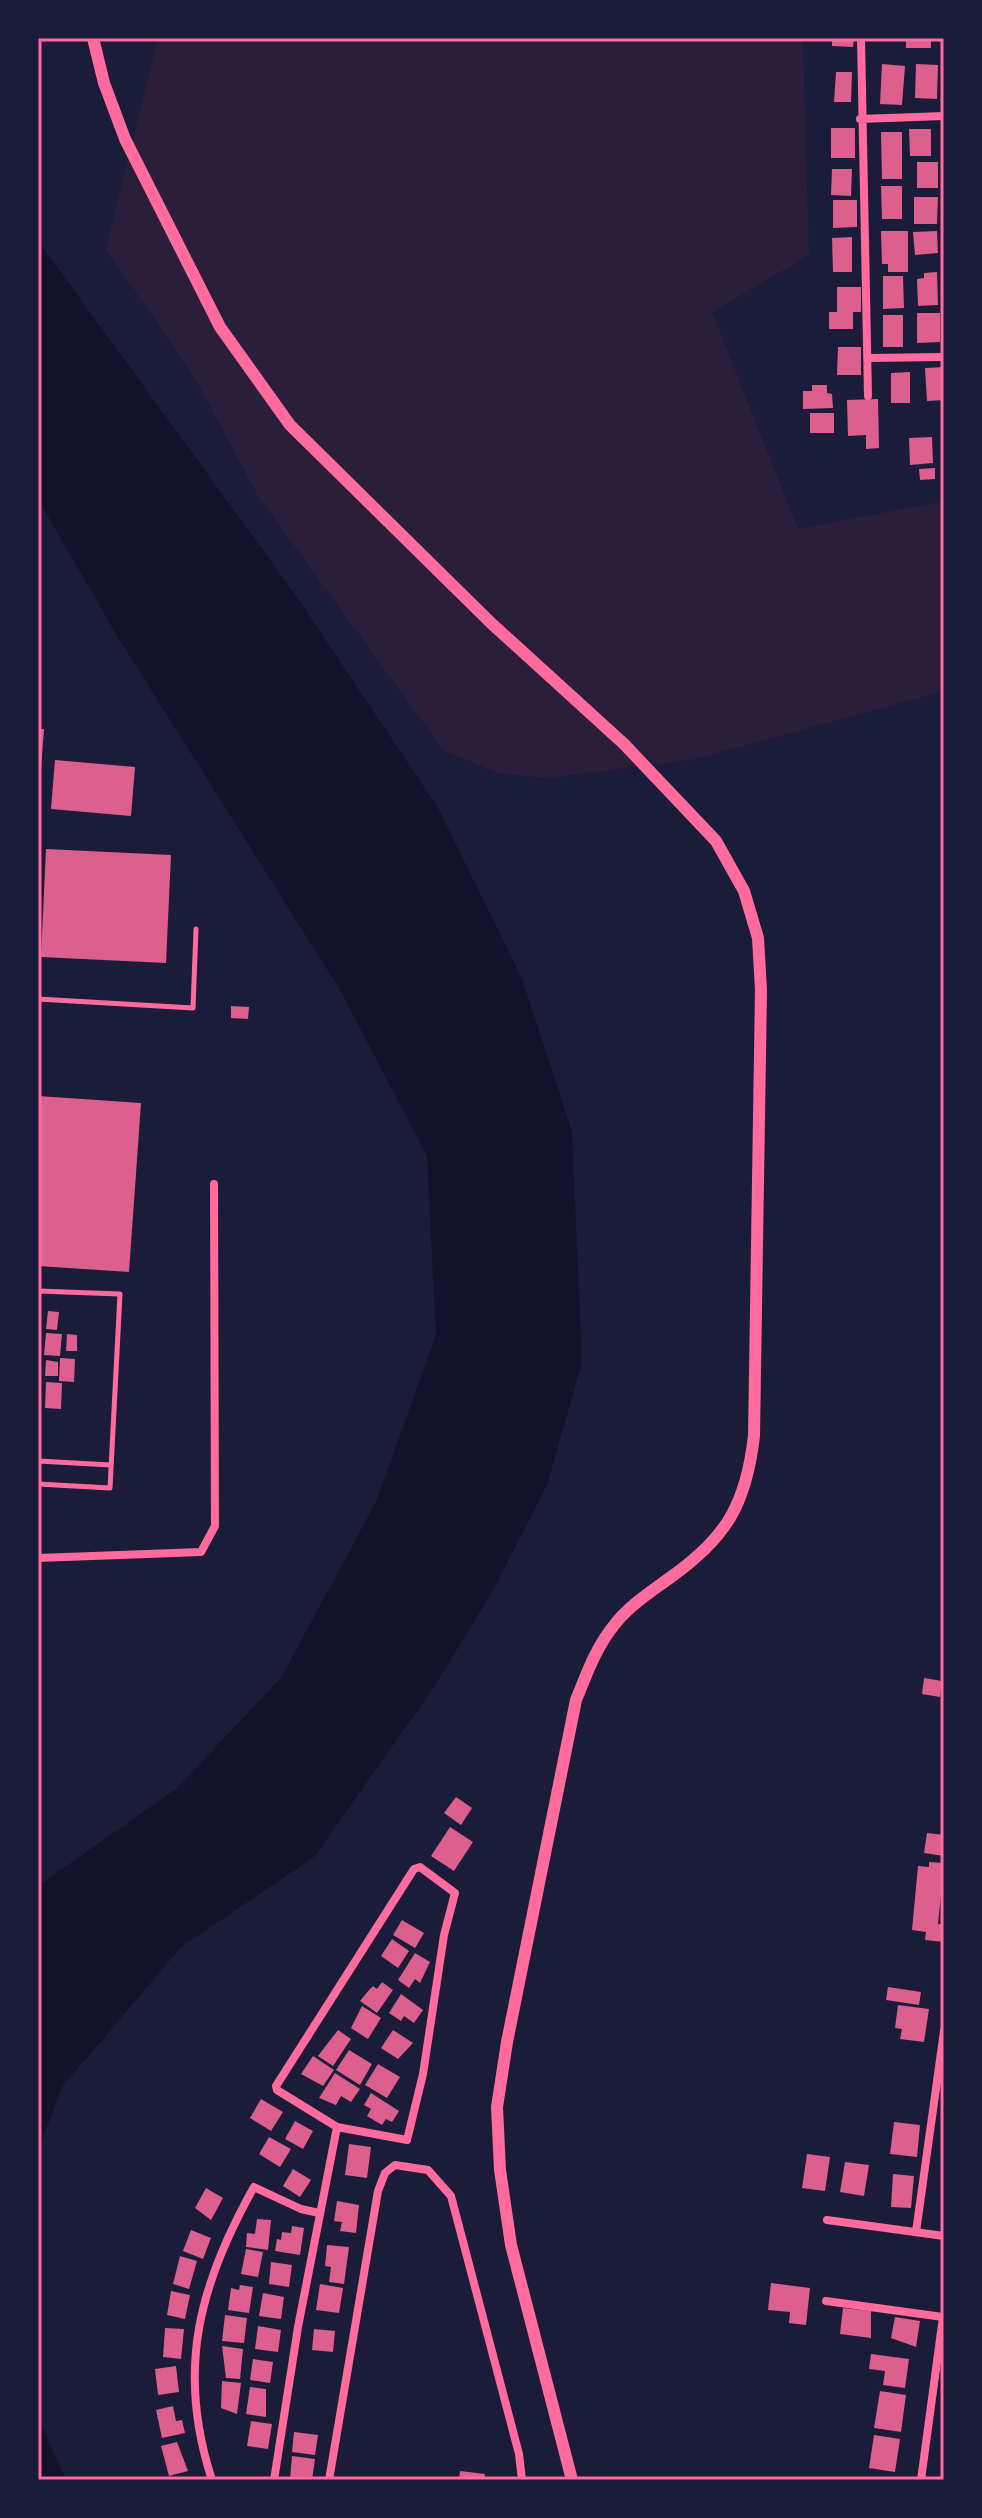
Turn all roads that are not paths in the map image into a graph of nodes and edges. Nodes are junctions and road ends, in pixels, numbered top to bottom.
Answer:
1 (93, 38) edge
2 (861, 38) edge
3 (944, 116) edge
4 (860, 119) junction
5 (944, 357) edge
6 (868, 358) junction
7 (868, 396) dead end
8 (196, 929) dead end
9 (38, 999) edge
10 (214, 1184) dead end
11 (38, 1291) edge
12 (38, 1461) edge
13 (111, 1465) junction
14 (38, 1484) edge
15 (38, 1558) edge
16 (944, 2031) edge
17 (337, 2127) junction
18 (319, 2213) junction
19 (827, 2220) dead end
20 (916, 2232) junction
21 (944, 2236) edge
22 (826, 2301) dead end
23 (212, 2480) edge
24 (274, 2480) edge
25 (329, 2480) edge
26 (522, 2480) edge
27 (572, 2480) edge
28 (921, 2480) edge

1 - 27 street
2 - 4 street
3 - 4 street
4 - 6 street
5 - 6 street
6 - 7 street
8 - 9 lane
10 - 15 street
11 - 13 lane
12 - 13 lane
13 - 14 lane
16 - 20 street
17 - 17 street
17 - 18 street
18 - 23 street
18 - 24 street
19 - 20 street
20 - 21 street
22 - 28 street
25 - 26 street

